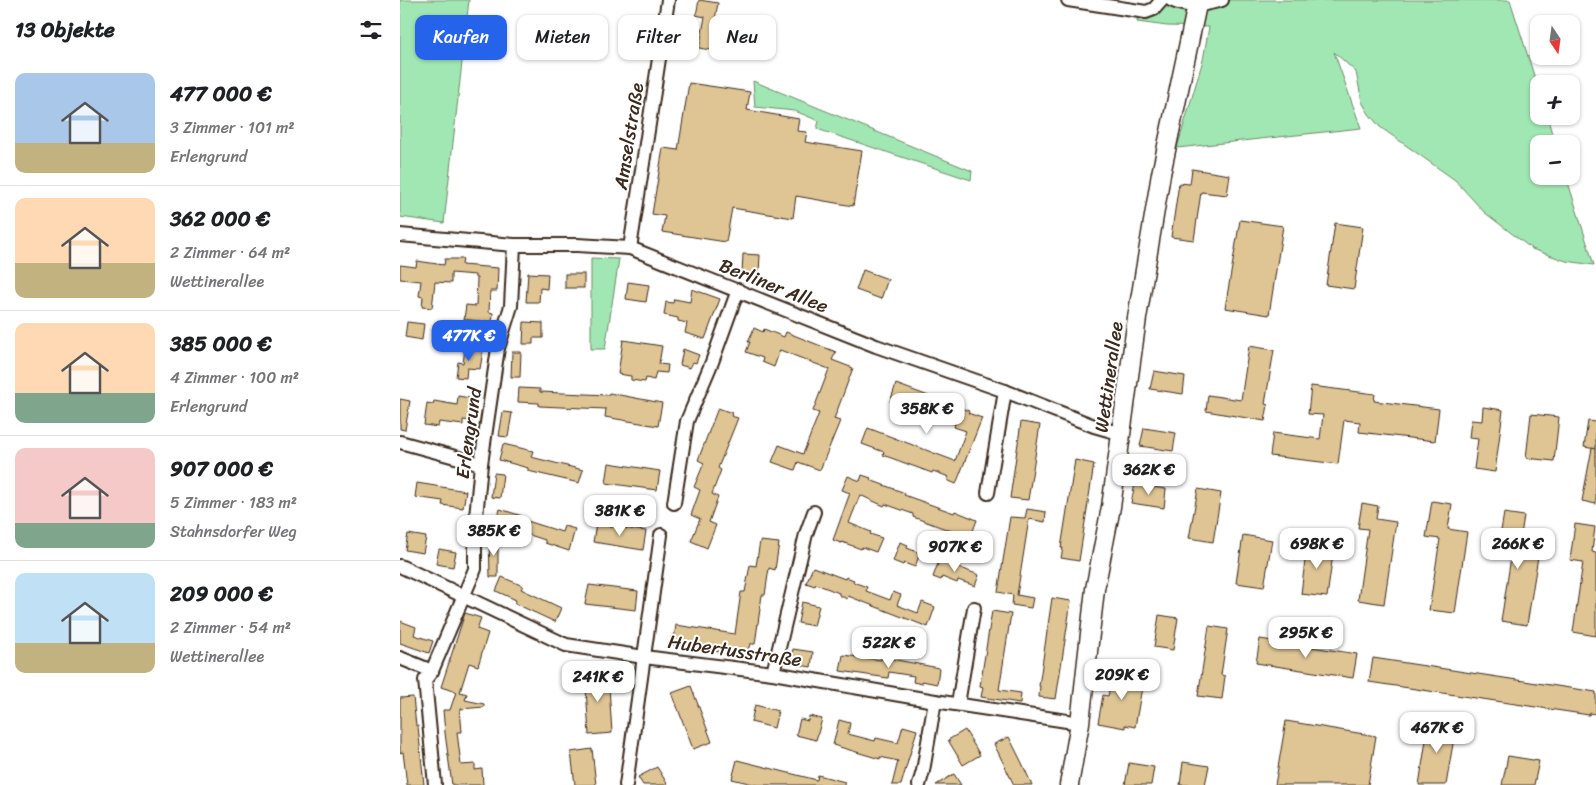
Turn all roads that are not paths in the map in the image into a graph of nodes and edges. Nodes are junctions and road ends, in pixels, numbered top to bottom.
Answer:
1 (668, 0) edge
2 (1068, 0) edge
3 (1162, 0) edge
4 (1171, 0) edge
5 (1222, 0) edge
6 (1198, 3) edge
7 (400, 235) edge
8 (514, 245) junction
9 (630, 248) junction
10 (738, 290) junction
11 (1005, 392) junction
12 (1122, 434) junction
13 (400, 442) edge
14 (481, 464) junction
15 (988, 493) dead end
16 (674, 503) dead end
17 (814, 512) dead end
18 (661, 535) dead end
19 (400, 566) edge
20 (463, 595) junction
21 (974, 608) dead end
22 (644, 657) junction
23 (400, 658) edge
24 (432, 671) junction
25 (773, 673) junction
26 (935, 700) junction
27 (958, 704) junction
28 (1080, 723) junction
29 (435, 785) edge
30 (626, 785) edge
31 (919, 785) edge
32 (1069, 785) edge

1 - 9 street, Amselstraße
2 - 3 street
4 - 6 street
5 - 6 street
6 - 12 street, Wettinerallee
7 - 8 street, Berliner Allee
8 - 9 street, Berliner Allee
8 - 14 street, Erlengrund
9 - 10 street, Berliner Allee
10 - 11 street, Berliner Allee
10 - 16 street
11 - 12 street, Berliner Allee
11 - 15 street
12 - 28 street, Wettinerallee
13 - 14 street
14 - 20 street, Erlengrund
17 - 25 street
18 - 22 street
19 - 20 street, Hubertusstraße
20 - 22 street, Hubertusstraße
20 - 24 street, Erlengrund
21 - 27 street
22 - 25 street, Hubertusstraße
22 - 30 street
23 - 24 street
24 - 29 street, Erlengrund
25 - 26 street, Hubertusstraße
26 - 27 street, Hubertusstraße
26 - 31 street
27 - 28 street, Hubertusstraße
28 - 32 street, Wettinerallee

